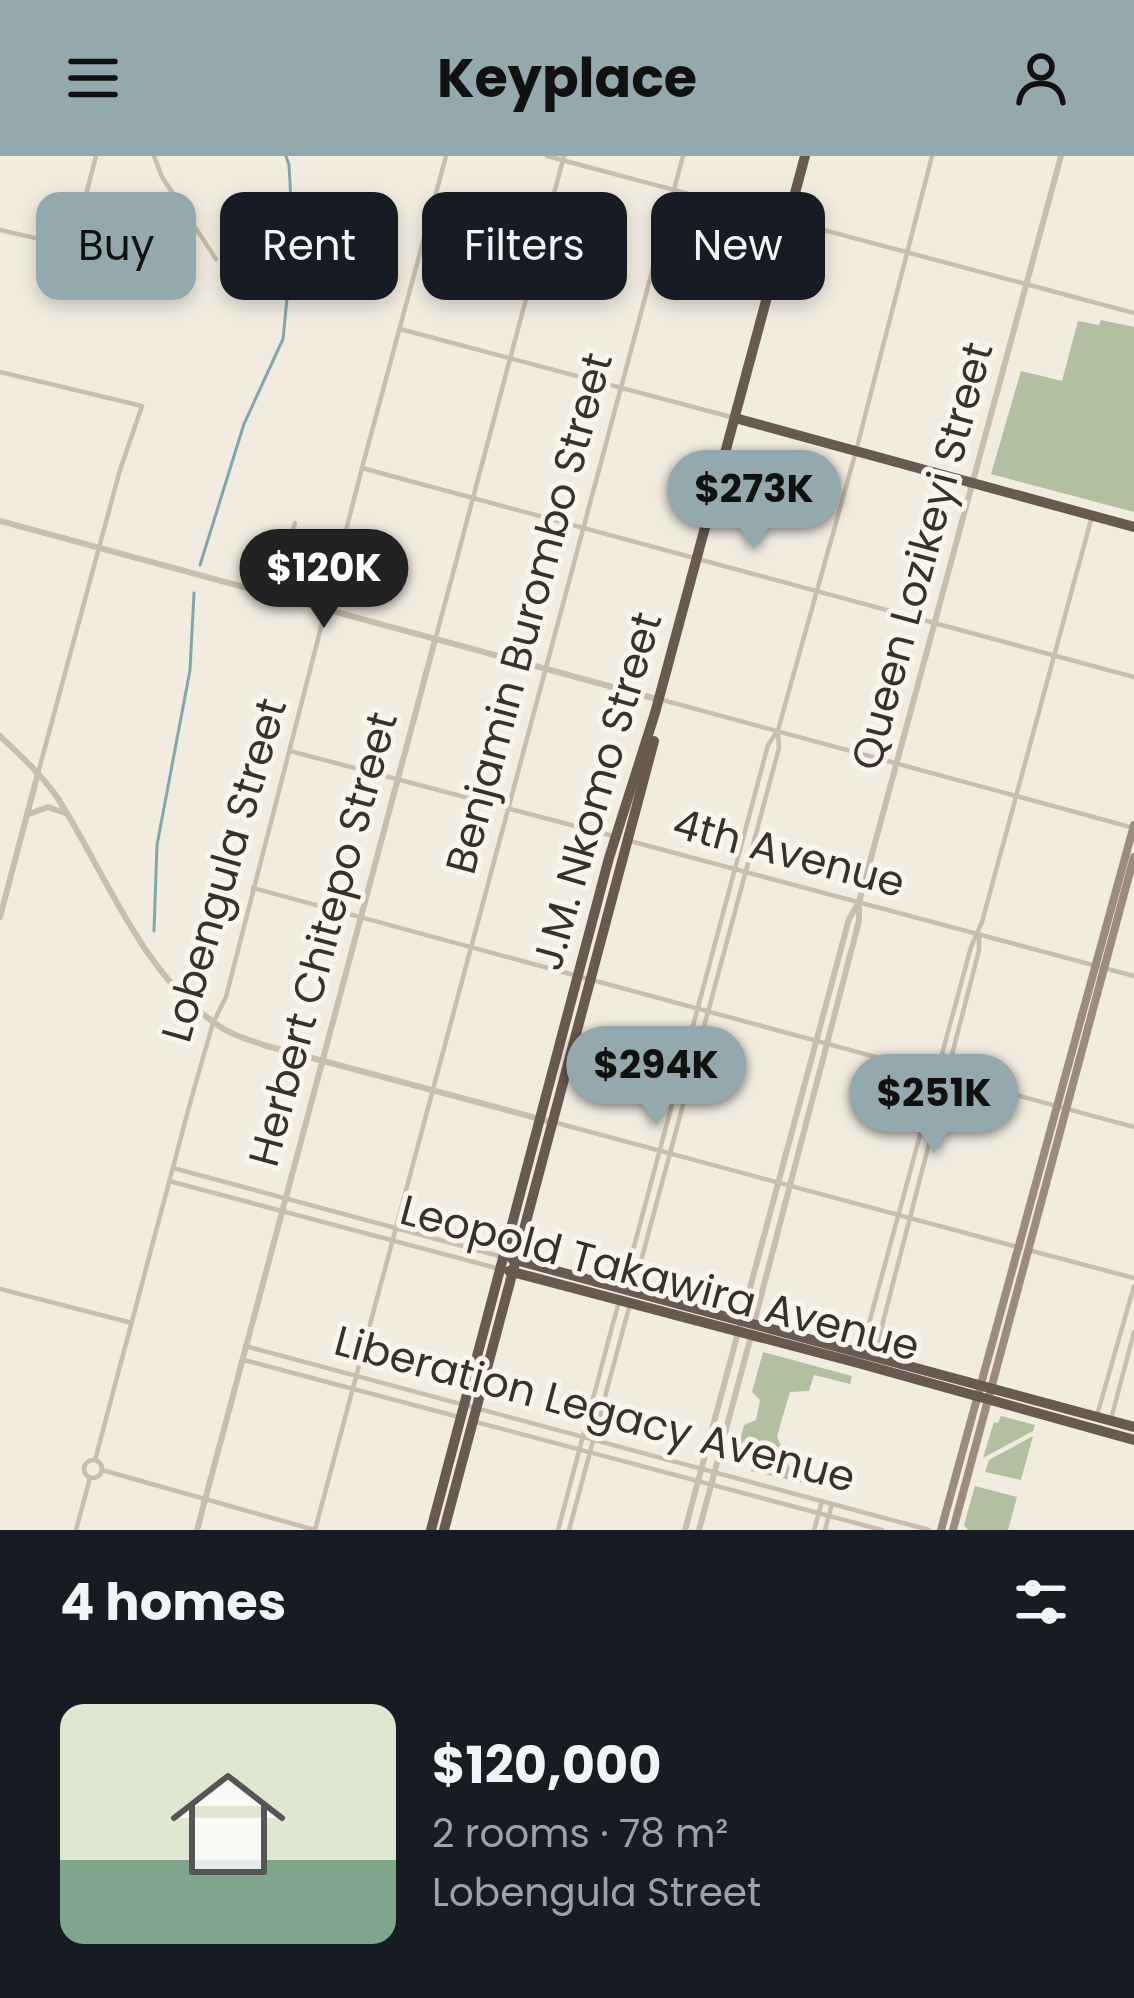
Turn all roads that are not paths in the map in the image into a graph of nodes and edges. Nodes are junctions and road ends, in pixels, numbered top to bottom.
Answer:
1 (96, 156) edge
2 (154, 156) edge
3 (446, 156) edge
4 (547, 156) edge
5 (683, 156) edge
6 (805, 156) edge
7 (932, 156) edge
8 (1061, 156) edge
9 (563, 158) edge
10 (674, 190) junction
11 (682, 192) edge
12 (795, 192) edge
13 (0, 230) edge
14 (825, 230) edge
15 (906, 253) junction
16 (216, 259) dead end
17 (1027, 284) junction
18 (767, 300) edge
19 (1134, 313) edge
20 (400, 329) junction
21 (510, 358) junction
22 (0, 372) edge
23 (621, 388) junction
24 (738, 419) junction
25 (856, 451) junction
26 (362, 468) junction
27 (974, 483) junction
28 (472, 497) junction
29 (1092, 517) junction
30 (0, 521) edge
31 (295, 523) dead end
32 (1134, 527) edge
33 (584, 528) junction
34 (98, 547) junction
35 (700, 559) junction
36 (817, 590) junction
37 (275, 596) junction
38 (326, 609) junction
39 (937, 622) junction
40 (435, 640) junction
41 (1054, 655) junction
42 (546, 670) junction
43 (1134, 677) edge
44 (662, 700) junction
45 (778, 730) junction
46 (0, 736) edge
47 (290, 751) junction
48 (898, 762) junction
49 (38, 773) junction
50 (398, 779) junction
51 (1017, 796) junction
52 (508, 809) junction
53 (29, 814) junction
54 (67, 814) junction
55 (1134, 827) edge
56 (621, 838) junction
57 (1134, 857) edge
58 (735, 869) junction
59 (746, 872) junction
60 (254, 888) junction
61 (859, 902) junction
62 (0, 917) edge
63 (361, 917) junction
64 (979, 934) junction
65 (470, 947) junction
66 (1100, 967) junction
67 (1134, 976) edge
68 (584, 979) junction
69 (698, 1010) junction
70 (708, 1012) junction
71 (213, 1023) junction
72 (817, 1042) junction
73 (828, 1045) junction
74 (322, 1060) junction
75 (936, 1074) junction
76 (947, 1077) junction
77 (433, 1090) junction
78 (1062, 1107) junction
79 (539, 1119) junction
80 (555, 1123) junction
81 (1134, 1126) edge
82 (660, 1151) junction
83 (670, 1154) junction
84 (173, 1168) junction
85 (170, 1181) junction
86 (779, 1183) junction
87 (791, 1186) junction
88 (285, 1198) junction
89 (281, 1211) junction
90 (898, 1215) junction
91 (911, 1218) junction
92 (396, 1228) junction
93 (392, 1241) junction
94 (1024, 1248) junction
95 (501, 1263) junction
96 (515, 1266) junction
97 (1134, 1282) edge
98 (0, 1289) edge
99 (626, 1296) junction
100 (131, 1323) junction
101 (746, 1327) junction
102 (1134, 1332) edge
103 (245, 1346) junction
104 (866, 1359) junction
105 (242, 1360) junction
106 (357, 1376) junction
107 (353, 1389) junction
108 (984, 1392) junction
109 (469, 1413) junction
110 (1095, 1423) junction
111 (1109, 1427) junction
112 (1134, 1427) edge
113 (583, 1437) junction
114 (593, 1440) junction
115 (1134, 1440) edge
116 (579, 1450) junction
117 (590, 1452) junction
118 (95, 1460) junction
119 (701, 1469) junction
120 (102, 1470) junction
121 (714, 1472) junction
122 (90, 1478) junction
123 (698, 1481) junction
124 (711, 1484) junction
125 (206, 1500) junction
126 (822, 1501) junction
127 (832, 1504) junction
128 (818, 1513) junction
129 (829, 1516) junction
130 (76, 1530) edge
131 (197, 1530) edge
132 (315, 1530) edge
133 (431, 1530) edge
134 (444, 1530) edge
135 (558, 1530) edge
136 (569, 1530) edge
137 (685, 1530) edge
138 (699, 1530) edge
139 (814, 1530) edge
140 (825, 1530) edge
141 (882, 1530) edge
142 (929, 1530) edge
143 (941, 1530) edge
144 (953, 1530) edge

1 - 13 street
2 - 16 street
3 - 20 street, Lobengula Street
4 - 9 street
5 - 10 street, Benjamin Burombo Street
6 - 12 highway, J.M. Nkomo Street
7 - 15 street
8 - 17 street, Queen Lozikeyi Street
9 - 10 street
9 - 21 street, Herbert Chitepo Street
10 - 11 street
10 - 23 street, Benjamin Burombo Street
14 - 15 street
15 - 17 street
15 - 25 street
17 - 19 street
17 - 27 street, Queen Lozikeyi Street
18 - 24 highway, J.M. Nkomo Street
20 - 21 street
20 - 26 street, Lobengula Street
21 - 23 street
21 - 28 street, Herbert Chitepo Street
22 - 34 street
23 - 24 street
23 - 33 street, Benjamin Burombo Street
24 - 25 highway
24 - 35 highway, J.M. Nkomo Street
25 - 27 highway
25 - 36 street
26 - 28 street
26 - 38 street, Lobengula Street
27 - 29 highway
27 - 39 street, Queen Lozikeyi Street
28 - 33 street
28 - 40 street, Herbert Chitepo Street
29 - 32 highway
29 - 41 street
30 - 34 street
31 - 37 street
33 - 35 street
33 - 42 street, Benjamin Burombo Street
34 - 37 street
34 - 49 street
35 - 36 street
35 - 44 highway, J.M. Nkomo Street
36 - 39 street
36 - 45 street
37 - 38 street
38 - 40 street
38 - 47 street, Lobengula Street
39 - 41 street
39 - 48 street, Queen Lozikeyi Street
40 - 42 street
40 - 50 street, Herbert Chitepo Street
41 - 43 street
41 - 51 street
42 - 44 street
42 - 52 street, Benjamin Burombo Street
44 - 45 street
44 - 56 highway, J.M. Nkomo Street
45 - 48 street
45 - 58 street
45 - 59 street
46 - 49 street
47 - 50 street, 4th Avenue
47 - 60 street, Lobengula Street
48 - 51 street
48 - 61 street, Queen Lozikeyi Street
49 - 53 street
49 - 54 street
50 - 52 street, 4th Avenue
50 - 63 street, Herbert Chitepo Street
51 - 55 street
51 - 64 street
52 - 56 street, 4th Avenue
52 - 65 street, Benjamin Burombo Street
53 - 54 street
53 - 62 street
54 - 71 street
55 - 66 main road
56 - 58 street, 4th Avenue
56 - 68 highway, J.M. Nkomo Street
57 - 66 main road
58 - 59 street, 4th Avenue
58 - 69 street
59 - 61 street, 4th Avenue
59 - 70 street
60 - 63 street
60 - 71 street, Lobengula Street
61 - 64 street, 4th Avenue
61 - 72 street
61 - 73 street
63 - 65 street
63 - 74 street, Herbert Chitepo Street
64 - 66 street, 4th Avenue
64 - 75 street
64 - 76 street
65 - 68 street
65 - 77 street, Benjamin Burombo Street
66 - 67 street, 4th Avenue
66 - 78 main road
68 - 69 street
68 - 79 highway, J.M. Nkomo Street
68 - 80 highway, J.M. Nkomo Street
69 - 70 street
69 - 82 street
70 - 72 street
70 - 83 street
71 - 74 street
71 - 84 street, Lobengula Street
72 - 73 street
72 - 86 street
73 - 75 street
73 - 87 street
74 - 77 street
74 - 88 street, Herbert Chitepo Street
75 - 76 street
75 - 90 street
76 - 78 street
76 - 91 street
77 - 79 street
77 - 92 street, Benjamin Burombo Street
78 - 81 street
78 - 94 main road
79 - 80 street
79 - 95 highway, J.M. Nkomo Street
80 - 82 street
80 - 96 highway, J.M. Nkomo Street
82 - 83 street
82 - 99 street
83 - 86 street
83 - 99 street
84 - 85 street, Lobengula Street
84 - 88 street, Leopold Takawira Avenue
85 - 89 street, Leopold Takawira Avenue
85 - 100 street, Lobengula Street
86 - 87 street
86 - 101 street
87 - 90 street
87 - 101 street
88 - 89 street, Herbert Chitepo Street
88 - 92 street, Leopold Takawira Avenue
89 - 93 street, Leopold Takawira Avenue
89 - 103 street, Herbert Chitepo Street
90 - 91 street
90 - 104 street
91 - 94 street
91 - 104 street
92 - 93 street, Benjamin Burombo Street
92 - 95 street, Leopold Takawira Avenue
93 - 95 street, Leopold Takawira Avenue
93 - 106 street, Benjamin Burombo Street
94 - 97 street
94 - 108 main road
95 - 96 highway, Leopold Takawira Avenue
95 - 109 highway, J.M. Nkomo Street
96 - 99 highway, Leopold Takawira Avenue
96 - 109 highway, J.M. Nkomo Street
97 - 110 street
98 - 100 street
99 - 101 highway, Leopold Takawira Avenue
99 - 113 street
99 - 114 street
100 - 118 street, Lobengula Street
101 - 104 highway, Leopold Takawira Avenue
101 - 119 street
101 - 121 street
102 - 111 street
103 - 105 street, Herbert Chitepo Street
103 - 106 street, Liberation Legacy Avenue
104 - 108 highway, Leopold Takawira Avenue
105 - 107 street, Liberation Legacy Avenue
105 - 125 street, Herbert Chitepo Street
106 - 107 street, Benjamin Burombo Street
106 - 109 street, Liberation Legacy Avenue
107 - 109 street, Liberation Legacy Avenue
107 - 132 street, Benjamin Burombo Street
108 - 110 highway, Leopold Takawira Avenue
108 - 143 main road
108 - 144 main road
109 - 113 street, Liberation Legacy Avenue
109 - 116 street, Liberation Legacy Avenue
109 - 133 highway, J.M. Nkomo Street
109 - 134 highway, J.M. Nkomo Street
110 - 111 highway, Leopold Takawira Avenue
111 - 112 highway, Leopold Takawira Avenue
111 - 115 highway, Leopold Takawira Avenue
113 - 114 street, Liberation Legacy Avenue
113 - 116 street
114 - 117 street
114 - 119 street, Liberation Legacy Avenue
116 - 117 street, Liberation Legacy Avenue
116 - 135 street
117 - 123 street, Liberation Legacy Avenue
117 - 136 street
118 - 120 street
118 - 122 street, Lobengula Street
119 - 121 street, Liberation Legacy Avenue
119 - 123 street
120 - 122 street
120 - 125 street
121 - 124 street
121 - 126 street, Liberation Legacy Avenue
122 - 130 street, Lobengula Street
123 - 124 street, Liberation Legacy Avenue
123 - 137 street
124 - 128 street, Liberation Legacy Avenue
124 - 138 street
125 - 131 street, Herbert Chitepo Street
125 - 132 street
126 - 127 street, Liberation Legacy Avenue
126 - 128 street
127 - 129 street
127 - 142 street, Liberation Legacy Avenue
128 - 129 street, Liberation Legacy Avenue
128 - 139 street
129 - 140 street
129 - 141 street, Liberation Legacy Avenue

